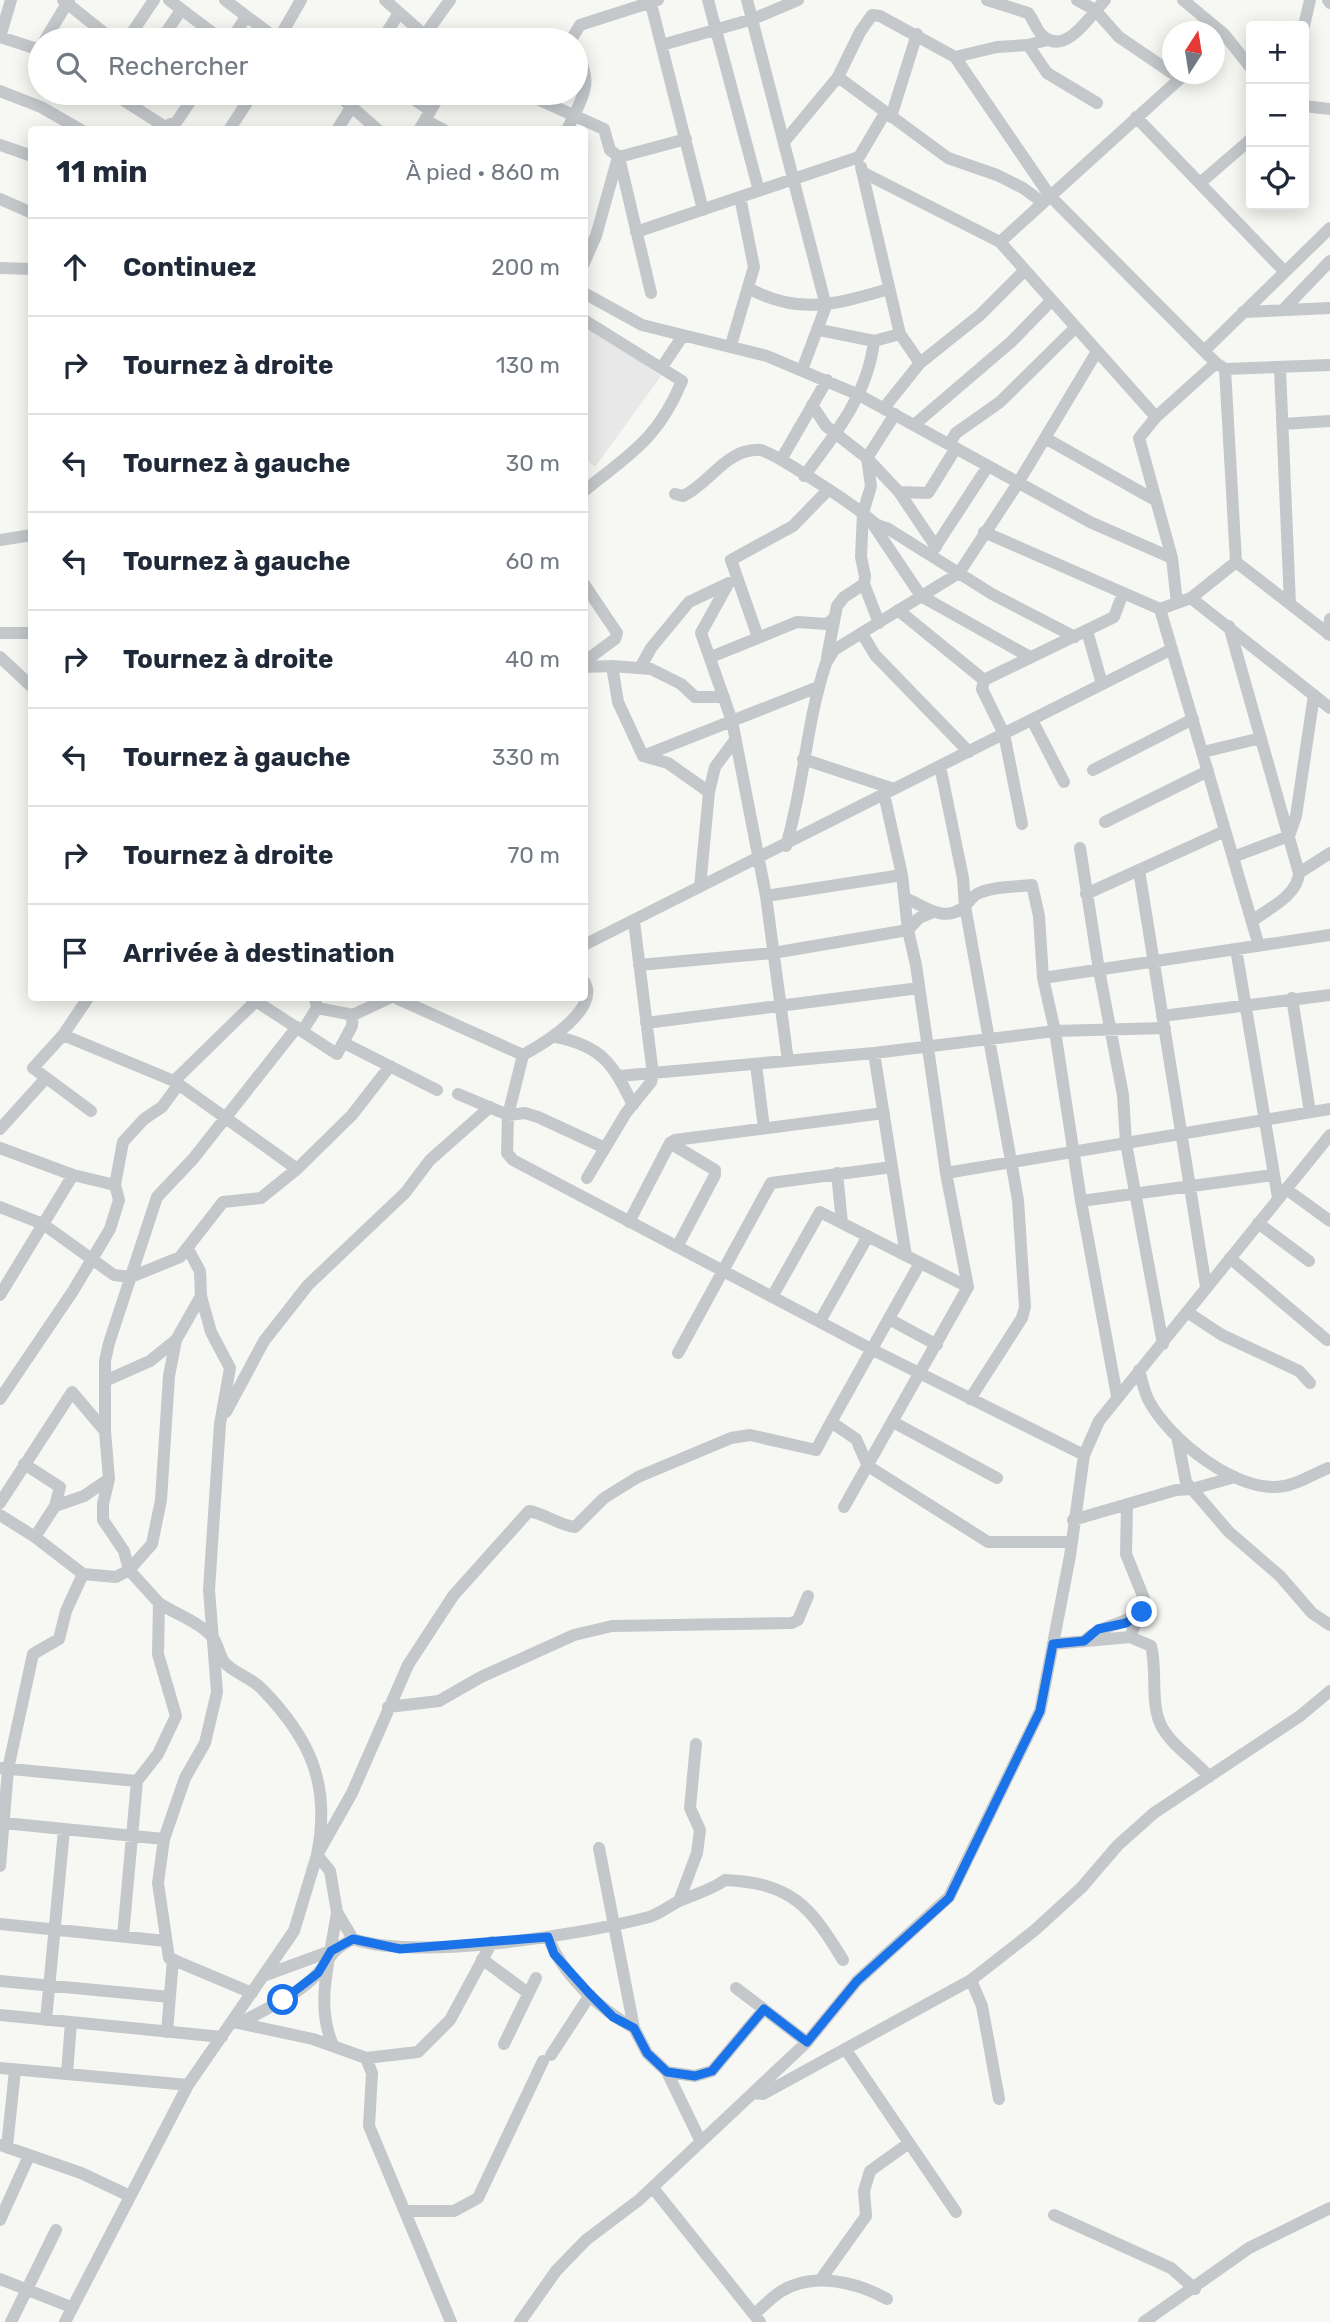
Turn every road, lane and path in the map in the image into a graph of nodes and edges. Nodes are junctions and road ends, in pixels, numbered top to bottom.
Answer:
1 (11, 0) edge
2 (169, 0) edge
3 (225, 0) edge
4 (301, 0) edge
5 (385, 0) edge
6 (450, 0) edge
7 (708, 0) edge
8 (747, 0) edge
9 (798, 0) edge
10 (988, 0) edge
11 (1077, 0) edge
12 (1105, 0) edge
13 (1310, 0) edge
14 (66, 1) edge
15 (653, 1) edge
16 (1188, 1) edge
17 (148, 3) edge
18 (181, 10) junction
19 (1095, 10) junction
20 (399, 13) junction
21 (3, 15) edge
22 (246, 17) junction
23 (753, 19) junction
24 (1210, 21) edge
25 (1305, 21) edge
26 (51, 28) edge
27 (99, 28) edge
28 (134, 28) edge
29 (168, 28) edge
30 (206, 28) edge
31 (239, 28) edge
32 (261, 28) edge
33 (285, 28) edge
34 (390, 28) edge
35 (416, 28) edge
36 (433, 28) edge
37 (578, 28) edge
38 (716, 29) junction
39 (917, 34) junction
40 (1225, 35) edge
41 (1047, 40) junction
42 (28, 45) edge
43 (662, 45) junction
44 (1028, 45) junction
45 (956, 57) junction
46 (1246, 62) edge
47 (1162, 65) edge
48 (838, 78) junction
49 (1169, 84) edge
50 (0, 91) edge
51 (28, 102) edge
52 (1097, 103) dead end
53 (36, 105) edge
54 (136, 105) edge
55 (188, 105) edge
56 (245, 105) edge
57 (344, 105) edge
58 (353, 105) edge
59 (413, 105) edge
60 (556, 105) edge
61 (579, 105) edge
62 (1309, 107) edge
63 (1330, 109) edge
64 (888, 115) junction
65 (573, 116) junction
66 (1136, 117) junction
67 (425, 120) edge
68 (74, 126) edge
69 (170, 126) edge
70 (174, 126) edge
71 (232, 126) edge
72 (338, 126) edge
73 (374, 126) edge
74 (569, 126) edge
75 (686, 139) junction
76 (784, 142) junction
77 (1246, 143) edge
78 (0, 145) edge
79 (28, 155) edge
80 (619, 157) junction
81 (859, 157) junction
82 (862, 172) junction
83 (794, 179) junction
84 (1200, 183) junction
85 (759, 191) junction
86 (740, 197) junction
87 (0, 199) edge
88 (1046, 199) junction
89 (704, 210) junction
90 (28, 211) edge
91 (1330, 228) edge
92 (636, 232) junction
93 (1000, 242) junction
94 (588, 251) edge
95 (1330, 261) edge
96 (0, 268) edge
97 (28, 269) edge
98 (1024, 270) junction
99 (1284, 272) junction
100 (748, 288) junction
101 (889, 289) junction
102 (651, 293) dead end
103 (588, 295) edge
104 (1051, 301) junction
105 (827, 306) junction
106 (1330, 308) edge
107 (1283, 310) junction
108 (1243, 312) junction
109 (588, 322) edge
110 (1075, 328) junction
111 (820, 330) junction
112 (900, 334) junction
113 (682, 337) junction
114 (874, 341) junction
115 (731, 345) junction
116 (1204, 351) junction
117 (1097, 353) junction
118 (920, 363) junction
119 (1330, 365) edge
120 (1221, 366) junction
121 (662, 367) junction
122 (1280, 369) junction
123 (802, 370) junction
124 (827, 380) junction
125 (859, 395) junction
126 (812, 405) junction
127 (890, 411) junction
128 (1156, 417) junction
129 (1330, 421) edge
130 (1283, 424) junction
131 (914, 425) junction
132 (836, 433) junction
133 (1045, 438) junction
134 (953, 446) junction
135 (782, 458) junction
136 (867, 458) junction
137 (988, 466) junction
138 (804, 476) junction
139 (1018, 483) junction
140 (588, 485) edge
141 (827, 491) junction
142 (899, 492) junction
143 (675, 494) dead end
144 (1155, 500) junction
145 (863, 513) junction
146 (874, 526) junction
147 (984, 532) junction
148 (28, 536) edge
149 (0, 540) edge
150 (933, 551) junction
151 (1171, 558) junction
152 (1236, 562) junction
153 (960, 573) junction
154 (733, 581) junction
155 (864, 584) junction
156 (588, 590) edge
157 (1123, 593) junction
158 (921, 596) junction
159 (1191, 598) junction
160 (1177, 603) junction
161 (1290, 604) junction
162 (1160, 609) junction
163 (898, 610) junction
164 (1330, 619) edge
165 (833, 620) junction
166 (880, 623) junction
167 (1229, 626) junction
168 (0, 633) edge
169 (28, 634) edge
170 (1081, 634) junction
171 (1329, 634) edge
172 (863, 635) junction
173 (758, 638) junction
174 (1172, 649) junction
175 (0, 657) edge
176 (711, 657) junction
177 (1030, 657) junction
178 (588, 662) edge
179 (825, 663) junction
180 (588, 665) edge
181 (611, 666) junction
182 (640, 668) junction
183 (984, 680) junction
184 (28, 684) edge
185 (1102, 684) junction
186 (818, 687) junction
187 (1314, 695) junction
188 (724, 696) junction
189 (1330, 708) edge
190 (1193, 719) junction
191 (1032, 720) junction
192 (732, 721) junction
193 (1004, 734) junction
194 (1261, 738) junction
195 (735, 740) junction
196 (969, 752) junction
197 (1203, 752) junction
198 (643, 756) junction
199 (803, 759) junction
200 (940, 766) junction
201 (1093, 769) dead end
202 (1208, 772) junction
203 (1063, 782) dead end
204 (709, 792) junction
205 (889, 792) junction
206 (1105, 822) dead end
207 (1022, 824) dead end
208 (1225, 831) junction
209 (1289, 836) junction
210 (786, 846) junction
211 (1080, 848) dead end
212 (1330, 853) edge
213 (1233, 857) junction
214 (757, 859) junction
215 (1139, 870) junction
216 (1299, 873) junction
217 (902, 875) junction
218 (700, 887) junction
219 (1086, 894) junction
220 (766, 896) junction
221 (905, 898) junction
222 (965, 906) junction
223 (931, 913) junction
224 (634, 920) junction
225 (1252, 921) junction
226 (908, 930) junction
227 (1330, 934) edge
228 (588, 943) edge
229 (1259, 946) junction
230 (1236, 949) junction
231 (773, 953) junction
232 (1153, 962) junction
233 (639, 965) junction
234 (1098, 970) junction
235 (1043, 978) junction
236 (919, 988) junction
237 (1330, 995) edge
238 (1292, 998) junction
239 (86, 1001) edge
240 (251, 1001) edge
241 (256, 1001) edge
242 (383, 1001) edge
243 (403, 1001) edge
244 (587, 1001) edge
245 (316, 1002) edge
246 (1245, 1004) junction
247 (779, 1006) junction
248 (353, 1015) junction
249 (1164, 1022) junction
250 (646, 1023) junction
251 (1111, 1028) junction
252 (300, 1029) junction
253 (1055, 1031) junction
254 (63, 1035) junction
255 (556, 1037) junction
256 (991, 1039) junction
257 (344, 1043) junction
258 (929, 1046) junction
259 (874, 1053) junction
260 (523, 1055) junction
261 (788, 1061) junction
262 (756, 1065) junction
263 (390, 1066) junction
264 (653, 1075) junction
265 (619, 1076) junction
266 (46, 1078) junction
267 (177, 1083) junction
268 (437, 1090) dead end
269 (458, 1094) dead end
270 (633, 1105) junction
271 (490, 1107) junction
272 (1330, 1109) edge
273 (91, 1111) dead end
274 (1310, 1112) junction
275 (884, 1113) junction
276 (508, 1115) junction
277 (225, 1116) junction
278 (1265, 1120) junction
279 (764, 1128) junction
280 (0, 1129) edge
281 (1181, 1134) junction
282 (1330, 1135) edge
283 (702, 1136) junction
284 (670, 1143) junction
285 (1126, 1143) junction
286 (0, 1148) edge
287 (605, 1148) junction
288 (1073, 1152) junction
289 (699, 1160) junction
290 (1011, 1162) junction
291 (892, 1167) junction
292 (297, 1169) junction
293 (837, 1173) junction
294 (946, 1173) junction
295 (73, 1175) junction
296 (1273, 1175) junction
297 (587, 1178) dead end
298 (114, 1185) junction
299 (1188, 1187) junction
300 (1136, 1192) junction
301 (1282, 1194) junction
302 (1081, 1201) junction
303 (0, 1207) edge
304 (1330, 1221) edge
305 (629, 1223) junction
306 (842, 1223) junction
307 (1258, 1223) junction
308 (43, 1224) junction
309 (868, 1236) junction
310 (677, 1247) junction
311 (188, 1249) junction
312 (906, 1256) junction
313 (91, 1257) junction
314 (1230, 1258) junction
315 (1309, 1261) dead end
316 (920, 1262) junction
317 (723, 1271) junction
318 (131, 1277) junction
319 (968, 1287) junction
320 (1206, 1287) junction
321 (0, 1295) edge
322 (201, 1296) junction
323 (772, 1297) junction
324 (1187, 1312) junction
325 (890, 1319) junction
326 (820, 1321) junction
327 (176, 1340) junction
328 (1327, 1340) dead end
329 (1163, 1343) junction
330 (937, 1345) junction
331 (873, 1350) junction
332 (678, 1353) dead end
333 (1139, 1370) junction
334 (922, 1374) junction
335 (105, 1381) junction
336 (4, 1382) edge
337 (1310, 1383) dead end
338 (1117, 1396) junction
339 (0, 1399) edge
340 (970, 1399) junction
341 (831, 1422) junction
342 (893, 1422) junction
343 (220, 1424) junction
344 (105, 1432) junction
345 (1177, 1436) junction
346 (1084, 1455) junction
347 (24, 1464) junction
348 (868, 1466) junction
349 (1328, 1468) edge
350 (1236, 1477) junction
351 (997, 1478) dead end
352 (109, 1479) junction
353 (1192, 1489) junction
354 (0, 1503) edge
355 (1127, 1505) junction
356 (55, 1506) junction
357 (844, 1507) dead end
358 (0, 1515) edge
359 (1073, 1520) junction
360 (36, 1537) junction
361 (1072, 1542) junction
362 (129, 1570) junction
363 (83, 1574) junction
364 (808, 1596) dead end
365 (159, 1603) junction
366 (1142, 1612) junction
367 (1330, 1625) edge
368 (212, 1637) junction
369 (1130, 1637) junction
370 (1084, 1641) junction
371 (1053, 1644) junction
372 (1330, 1691) edge
373 (388, 1707) junction
374 (696, 1744) dead end
375 (4, 1768) edge
376 (1209, 1777) junction
377 (137, 1781) junction
378 (4, 1824) junction
379 (64, 1830) junction
380 (130, 1836) junction
381 (164, 1839) junction
382 (599, 1849) dead end
383 (317, 1855) junction
384 (0, 1866) edge
385 (679, 1901) junction
386 (337, 1912) junction
387 (0, 1924) edge
388 (612, 1925) junction
389 (54, 1929) junction
390 (122, 1936) junction
391 (548, 1937) junction
392 (353, 1939) junction
393 (166, 1941) junction
394 (492, 1942) junction
395 (331, 1951) junction
396 (173, 1959) junction
397 (482, 1959) junction
398 (843, 1961) dead end
399 (263, 1976) junction
400 (536, 1978) dead end
401 (971, 1980) junction
402 (0, 1981) edge
403 (48, 1986) junction
404 (736, 1988) dead end
405 (252, 1993) junction
406 (528, 1993) junction
407 (590, 1994) junction
408 (170, 1997) junction
409 (764, 2009) junction
410 (0, 2015) edge
411 (46, 2020) junction
412 (71, 2022) junction
413 (236, 2023) junction
414 (634, 2028) junction
415 (167, 2032) junction
416 (222, 2037) junction
417 (807, 2042) junction
418 (504, 2044) dead end
419 (333, 2045) junction
420 (846, 2050) junction
421 (366, 2058) junction
422 (0, 2068) edge
423 (15, 2070) junction
424 (667, 2072) junction
425 (66, 2074) junction
426 (188, 2085) junction
427 (752, 2093) junction
428 (999, 2099) dead end
429 (701, 2142) junction
430 (909, 2143) junction
431 (4, 2146) edge
432 (29, 2156) junction
433 (653, 2188) junction
434 (130, 2196) junction
435 (1330, 2208) edge
436 (406, 2211) junction
437 (956, 2213) dead end
438 (1054, 2215) dead end
439 (0, 2220) edge
440 (56, 2230) dead end
441 (0, 2279) edge
442 (821, 2279) junction
443 (25, 2288) junction
444 (1195, 2289) junction
445 (887, 2299) dead end
446 (71, 2307) junction
447 (757, 2318) edge
448 (10, 2322) edge
449 (65, 2322) edge
450 (451, 2322) edge
451 (520, 2322) edge
452 (1144, 2322) edge

1 - 21 street
2 - 18 street
3 - 22 street
4 - 33 street
5 - 20 street
6 - 36 street
7 - 38 street
8 - 23 street
9 - 23 street
10 - 41 street
11 - 19 street
12 - 19 street
13 - 25 street
14 - 26 street
14 - 27 street
15 - 37 street
15 - 43 street
16 - 24 street
17 - 28 street
18 - 29 street
18 - 30 street
19 - 41 street
19 - 47 street
20 - 34 street
20 - 35 street
21 - 42 street
22 - 31 street
22 - 32 street
23 - 38 street
23 - 76 street
38 - 43 street
38 - 85 street
39 - 45 street
39 - 48 street
39 - 64 street
40 - 46 street
41 - 44 street
43 - 75 street
44 - 45 street
44 - 52 street
45 - 88 street
48 - 64 street
48 - 76 street
49 - 66 street
50 - 51 street
53 - 68 street
54 - 69 street
55 - 70 street
56 - 71 street
57 - 72 street
58 - 73 street
59 - 67 street
60 - 65 street
61 - 65 street
62 - 63 street
64 - 81 street
64 - 88 street
65 - 74 street
65 - 80 street
66 - 84 street
66 - 88 street
75 - 80 street
75 - 89 street
76 - 83 street
77 - 84 street
78 - 79 street
80 - 92 street
80 - 94 street
81 - 82 street
81 - 83 street
82 - 93 street
82 - 101 street
83 - 85 street
83 - 105 street
84 - 99 street
85 - 86 street
86 - 89 street
86 - 100 street
87 - 90 street
88 - 93 street
88 - 116 street
89 - 92 street
91 - 99 street
92 - 102 street
93 - 98 street
95 - 107 street
96 - 97 street
98 - 104 street
98 - 118 street
99 - 108 street
100 - 105 street
100 - 115 street
101 - 105 street
101 - 112 street
103 - 113 street
104 - 110 street
104 - 131 street
105 - 111 street
106 - 107 street
107 - 108 street
108 - 116 street
109 - 121 street
110 - 117 street
110 - 134 street
111 - 114 street
111 - 123 street
112 - 114 street
112 - 118 street
113 - 115 street
113 - 121 street
114 - 125 street
115 - 123 street
116 - 120 street
117 - 128 street
117 - 133 street
118 - 127 street
119 - 122 street
120 - 122 street
120 - 128 street
120 - 152 street
121 - 140 street
122 - 130 street
123 - 124 street
124 - 125 street
124 - 126 street
125 - 127 street
125 - 132 street
126 - 132 street
126 - 135 street
127 - 131 street
127 - 136 street
128 - 144 street
129 - 130 street
130 - 161 street
131 - 134 street
132 - 136 street
132 - 138 street
133 - 139 street
133 - 144 street
134 - 137 street
134 - 142 street
135 - 138 street
135 - 143 street
136 - 142 street
136 - 145 street
137 - 139 street
137 - 150 street
138 - 141 street
139 - 147 street
139 - 151 street
141 - 145 street
141 - 154 street
142 - 150 street
144 - 151 street
145 - 146 street
145 - 155 street
146 - 150 street
146 - 158 street
147 - 153 street
147 - 157 street
148 - 149 street
150 - 153 street
151 - 160 street
152 - 159 street
152 - 161 street
153 - 158 street
153 - 170 street
154 - 173 street
154 - 176 street
154 - 182 street
155 - 165 street
155 - 166 street
156 - 178 street
157 - 162 street
157 - 170 street
158 - 163 street
158 - 177 street
159 - 160 street
159 - 167 street
160 - 162 street
161 - 171 street
162 - 174 street
163 - 166 street
163 - 183 street
164 - 171 street
165 - 173 street
165 - 179 street
166 - 172 street
167 - 187 street
167 - 194 street
168 - 169 street
170 - 177 street
170 - 185 street
172 - 179 street
172 - 196 street
173 - 176 street
174 - 185 street
174 - 190 street
175 - 184 street
176 - 188 street
177 - 183 street
179 - 186 street
180 - 181 street
181 - 182 street
181 - 198 street
182 - 188 street
183 - 193 street
185 - 191 street
186 - 192 street
186 - 199 street
187 - 189 street
187 - 209 street
188 - 192 street
190 - 197 street
190 - 201 street
191 - 193 street
191 - 203 street
192 - 195 street
192 - 198 street
193 - 196 street
193 - 207 street
194 - 197 street
194 - 209 street
195 - 204 street
195 - 214 street
196 - 200 street
197 - 202 street
198 - 204 street
199 - 205 street
199 - 210 street
200 - 205 street
200 - 222 street
202 - 206 street
202 - 208 street
204 - 218 street
205 - 210 street
205 - 217 street
208 - 213 street
208 - 215 street
209 - 213 street
209 - 216 street
210 - 214 street
211 - 219 street
212 - 216 street
213 - 225 street
214 - 218 street
214 - 220 street
215 - 219 street
215 - 232 street
216 - 225 street
217 - 220 street
217 - 221 street
218 - 224 street
219 - 234 street
220 - 231 street
221 - 223 street
221 - 226 street
222 - 223 street
222 - 235 street
222 - 256 street
223 - 226 street
224 - 228 street
224 - 233 street
225 - 229 street
226 - 231 street
226 - 236 street
227 - 229 street
229 - 230 street
230 - 232 street
230 - 246 street
231 - 233 street
231 - 247 street
232 - 234 street
232 - 249 street
233 - 250 street
234 - 235 street
234 - 251 street
235 - 253 street
236 - 247 street
236 - 258 street
237 - 238 street
238 - 246 street
238 - 274 street
239 - 254 street
240 - 267 street
241 - 252 street
242 - 248 street
243 - 260 street
244 - 255 street
245 - 248 street
245 - 252 street
246 - 249 street
246 - 278 street
247 - 250 street
247 - 261 street
248 - 257 street
249 - 251 street
249 - 281 street
250 - 264 street
251 - 253 street
251 - 285 street
252 - 257 street
252 - 277 street
253 - 256 street
253 - 288 street
254 - 266 street
254 - 267 street
255 - 260 street
255 - 265 street
256 - 258 street
256 - 290 street
257 - 263 street
258 - 259 street
258 - 294 street
259 - 261 street
259 - 275 street
260 - 276 street
261 - 262 street
262 - 264 street
262 - 279 street
263 - 268 street
263 - 292 street
264 - 265 street
264 - 270 street
265 - 270 street
266 - 273 street
266 - 280 street
267 - 277 street
267 - 298 street
269 - 271 street
270 - 287 street
271 - 276 street
271 - 343 street
272 - 274 street
274 - 278 street
275 - 279 street
275 - 291 street
276 - 287 street
276 - 305 street
277 - 292 street
277 - 318 street
278 - 281 street
278 - 296 street
279 - 283 street
281 - 285 street
281 - 299 street
282 - 301 street
283 - 284 street
283 - 289 street
284 - 289 street
284 - 305 street
285 - 288 street
285 - 300 street
286 - 295 street
287 - 297 street
288 - 290 street
288 - 302 street
289 - 310 street
290 - 294 street
290 - 340 street
291 - 293 street
291 - 312 street
292 - 311 street
293 - 306 street
293 - 317 street
294 - 319 street
295 - 298 street
295 - 308 street
296 - 299 street
296 - 301 street
298 - 313 street
299 - 300 street
299 - 320 street
300 - 302 street
300 - 329 street
301 - 304 street
301 - 307 street
302 - 338 street
303 - 308 street
305 - 310 street
306 - 309 street
306 - 323 street
307 - 314 street
307 - 315 street
308 - 313 street
308 - 321 street
309 - 312 street
309 - 326 street
310 - 317 street
311 - 318 street
311 - 322 street
312 - 316 street
313 - 318 street
313 - 336 street
314 - 320 street
314 - 328 street
316 - 319 street
316 - 325 street
317 - 323 street
317 - 332 street
318 - 335 street
319 - 330 street
320 - 324 street
322 - 327 street
322 - 343 street
323 - 326 street
324 - 329 street
324 - 337 street
325 - 330 street
325 - 331 street
326 - 331 street
327 - 335 street
327 - 362 street
329 - 333 street
330 - 334 street
331 - 334 street
331 - 341 street
333 - 338 street
333 - 345 street
334 - 340 street
334 - 342 street
335 - 344 street
336 - 339 street
338 - 346 street
340 - 346 street
341 - 348 street
341 - 373 street
342 - 348 street
342 - 351 street
343 - 368 street
344 - 347 street
344 - 352 street
345 - 350 street
345 - 353 street
346 - 359 street
347 - 354 street
347 - 356 street
348 - 357 street
348 - 361 street
349 - 350 street
350 - 353 street
352 - 356 street
352 - 362 street
353 - 355 street
353 - 367 street
355 - 359 street
355 - 366 street
356 - 360 street
358 - 360 street
359 - 361 street
360 - 363 street
361 - 371 street
362 - 363 street
362 - 365 street
363 - 375 street
364 - 373 street
365 - 368 street
365 - 377 street
366 - 369 street
366 - 370 street
368 - 381 street
368 - 383 street
369 - 370 street
369 - 376 street
370 - 371 street
371 - 417 street
372 - 376 street
373 - 383 street
374 - 385 street
375 - 377 street
375 - 378 street
376 - 401 street
377 - 380 street
378 - 379 street
378 - 384 street
379 - 380 street
379 - 389 street
380 - 381 street
380 - 390 street
381 - 393 street
382 - 388 street
383 - 386 street
383 - 399 street
385 - 388 street
385 - 398 street
386 - 392 street
386 - 395 street
387 - 389 street
388 - 391 street
388 - 414 street
389 - 390 street
389 - 403 street
390 - 393 street
391 - 394 street
391 - 407 street
392 - 394 street
392 - 395 street
393 - 396 street
394 - 397 street
395 - 399 street
395 - 413 street
395 - 419 street
396 - 405 street
396 - 408 street
397 - 406 street
397 - 421 street
399 - 405 street
400 - 406 street
401 - 420 street
401 - 428 street
402 - 403 street
403 - 408 street
403 - 411 street
404 - 409 street
405 - 413 street
406 - 418 street
407 - 414 street
407 - 436 street
408 - 415 street
409 - 417 street
409 - 424 street
410 - 411 street
411 - 412 street
412 - 415 street
412 - 425 street
413 - 416 street
413 - 419 street
414 - 424 street
415 - 416 street
416 - 426 street
417 - 427 street
419 - 421 street
420 - 427 street
420 - 430 street
421 - 436 street
422 - 423 street
423 - 425 street
423 - 431 street
424 - 429 street
425 - 426 street
426 - 434 street
427 - 429 street
429 - 433 street
430 - 437 street
430 - 442 street
431 - 432 street
432 - 434 street
432 - 439 street
433 - 447 street
433 - 451 street
434 - 446 street
435 - 444 street
436 - 450 street
438 - 444 street
440 - 443 street
441 - 443 street
442 - 445 street
442 - 447 street
443 - 446 street
443 - 448 street
444 - 452 street
446 - 449 street

